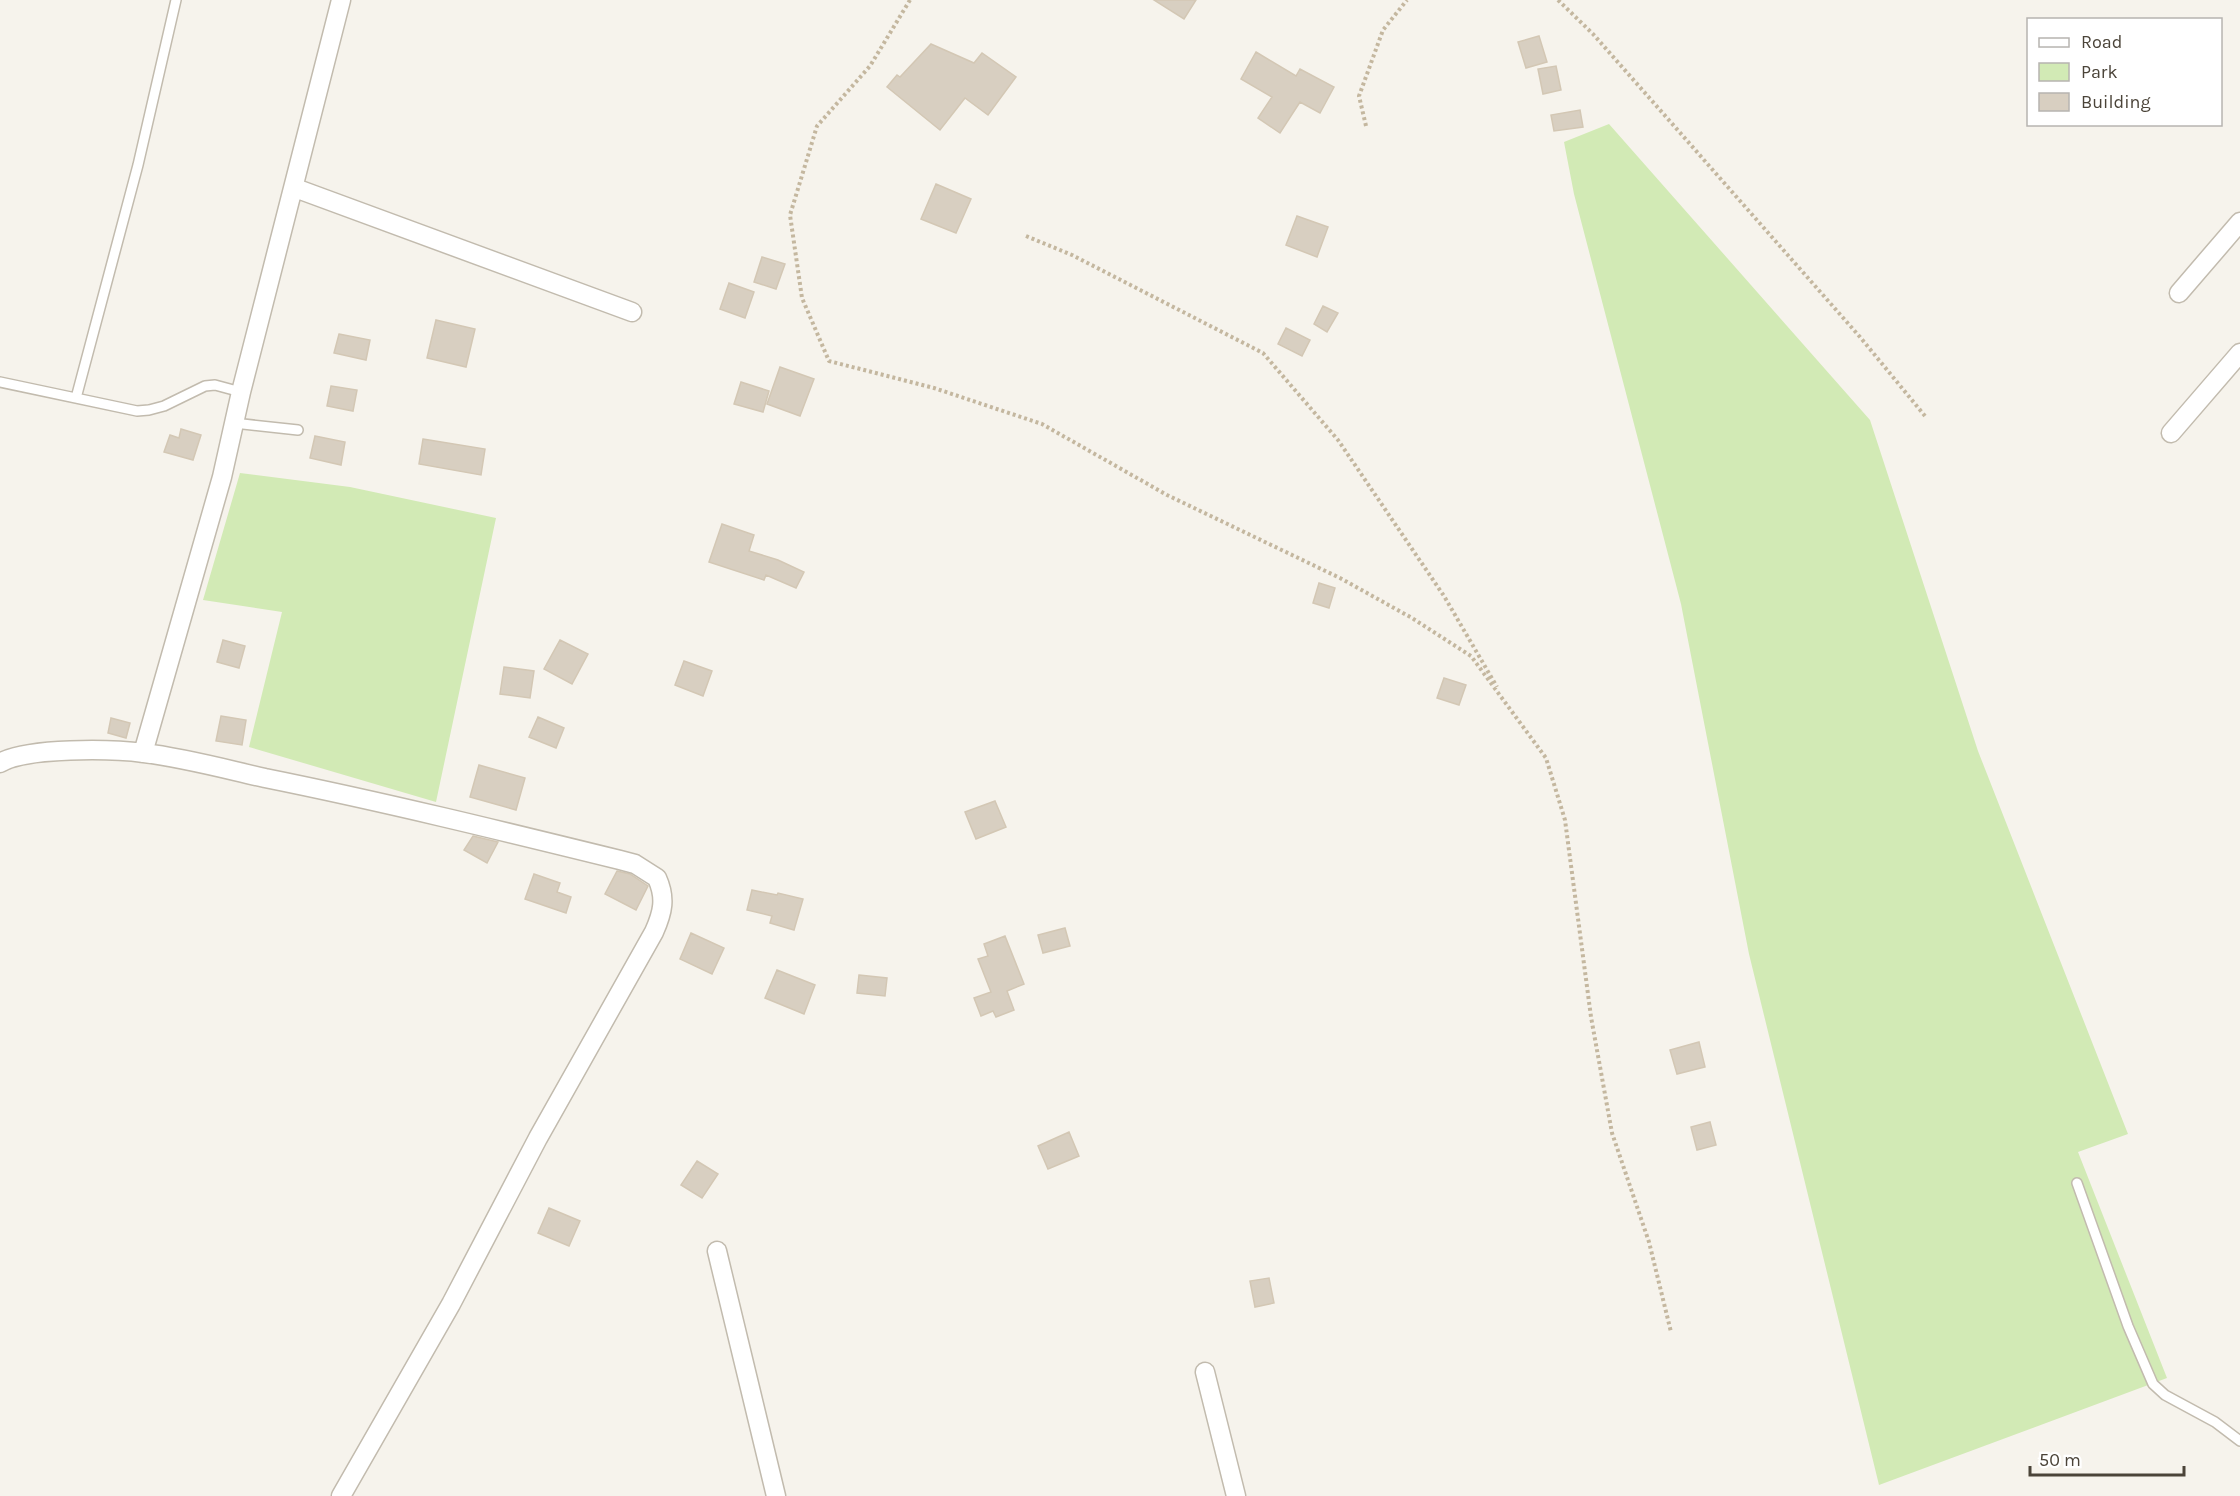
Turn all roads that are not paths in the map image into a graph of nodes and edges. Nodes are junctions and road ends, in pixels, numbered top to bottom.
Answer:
1 (176, 0) edge
2 (341, 0) edge
3 (294, 188) junction
4 (2240, 222) edge
5 (2179, 293) dead end
6 (632, 312) dead end
7 (2240, 353) edge
8 (0, 382) edge
9 (241, 392) junction
10 (76, 398) junction
11 (234, 423) junction
12 (298, 430) dead end
13 (2171, 433) dead end
14 (142, 753) junction
15 (0, 763) edge
16 (2077, 1183) dead end
17 (717, 1251) dead end
18 (1204, 1372) dead end
19 (2240, 1441) edge
20 (341, 1496) edge
21 (776, 1496) edge
22 (1236, 1496) edge

1 - 10 lane
2 - 3 street
3 - 6 street
3 - 9 street
4 - 5 street
7 - 13 street
8 - 10 lane
9 - 10 lane
9 - 11 street
11 - 12 lane
11 - 14 street
14 - 15 street
14 - 20 street
16 - 19 lane
17 - 21 street
18 - 22 street

